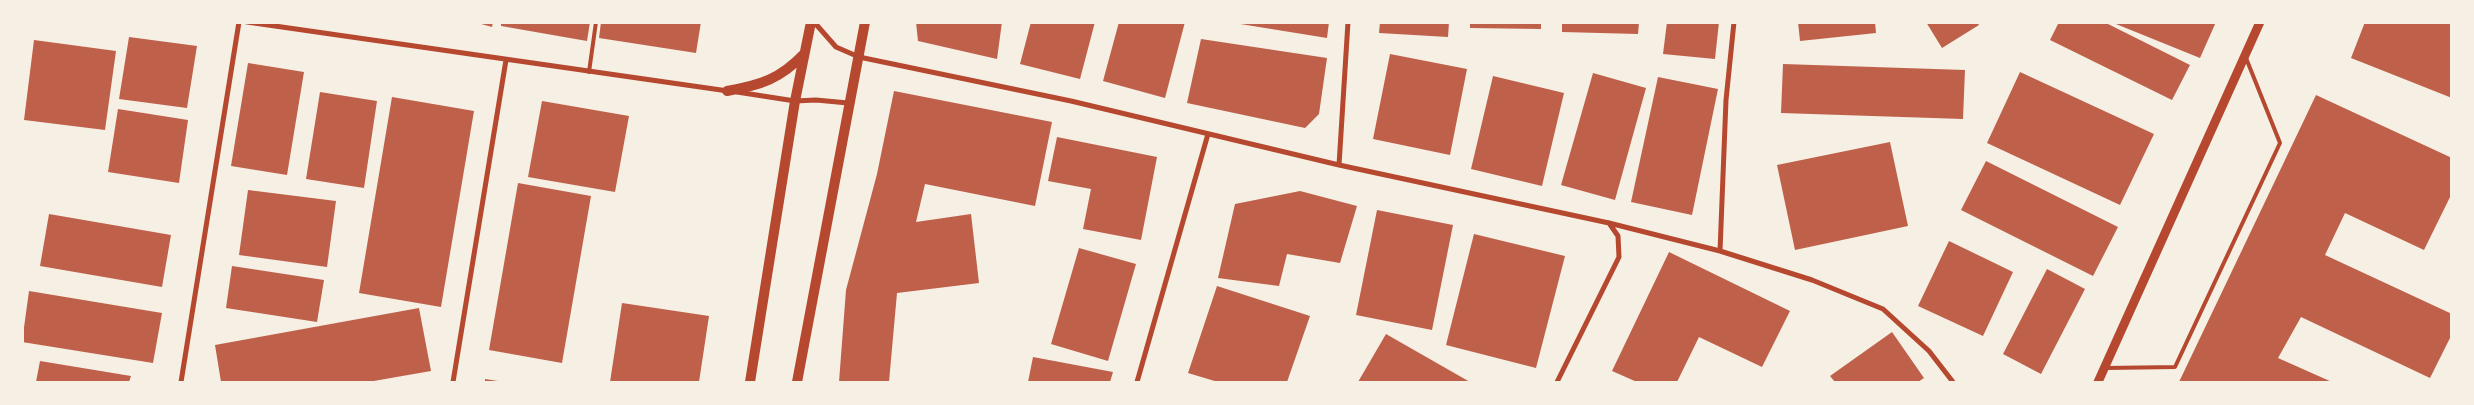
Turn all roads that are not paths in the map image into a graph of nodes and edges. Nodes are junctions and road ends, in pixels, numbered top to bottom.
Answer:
1 (238, 22) edge
2 (247, 22) edge
3 (596, 22) edge
4 (813, 22) edge
5 (865, 22) edge
6 (1348, 22) edge
7 (1734, 22) edge
8 (2260, 22) edge
9 (805, 53) junction
10 (2245, 56) junction
11 (859, 57) junction
12 (506, 60) junction
13 (589, 72) junction
14 (727, 91) junction
15 (795, 101) junction
16 (848, 103) junction
17 (1208, 134) junction
18 (1338, 165) junction
19 (1609, 223) junction
20 (1720, 250) junction
21 (2103, 368) junction
22 (181, 382) edge
23 (453, 382) edge
24 (750, 382) edge
25 (797, 382) edge
26 (1137, 382) edge
27 (1557, 382) edge
28 (1953, 382) edge
29 (2098, 382) edge

1 - 22 street
2 - 12 street
3 - 13 lane
4 - 9 main road
4 - 11 street
5 - 11 main road
6 - 18 street
7 - 20 street
8 - 10 street
9 - 14 main road
9 - 15 main road
10 - 21 street
10 - 21 lane
11 - 16 main road
11 - 17 street
12 - 13 street
12 - 23 street
13 - 14 street
14 - 15 street
15 - 16 street
15 - 24 main road
16 - 25 main road
17 - 18 street
17 - 26 street
18 - 19 street
19 - 20 street
19 - 27 street
20 - 28 street
21 - 29 street

